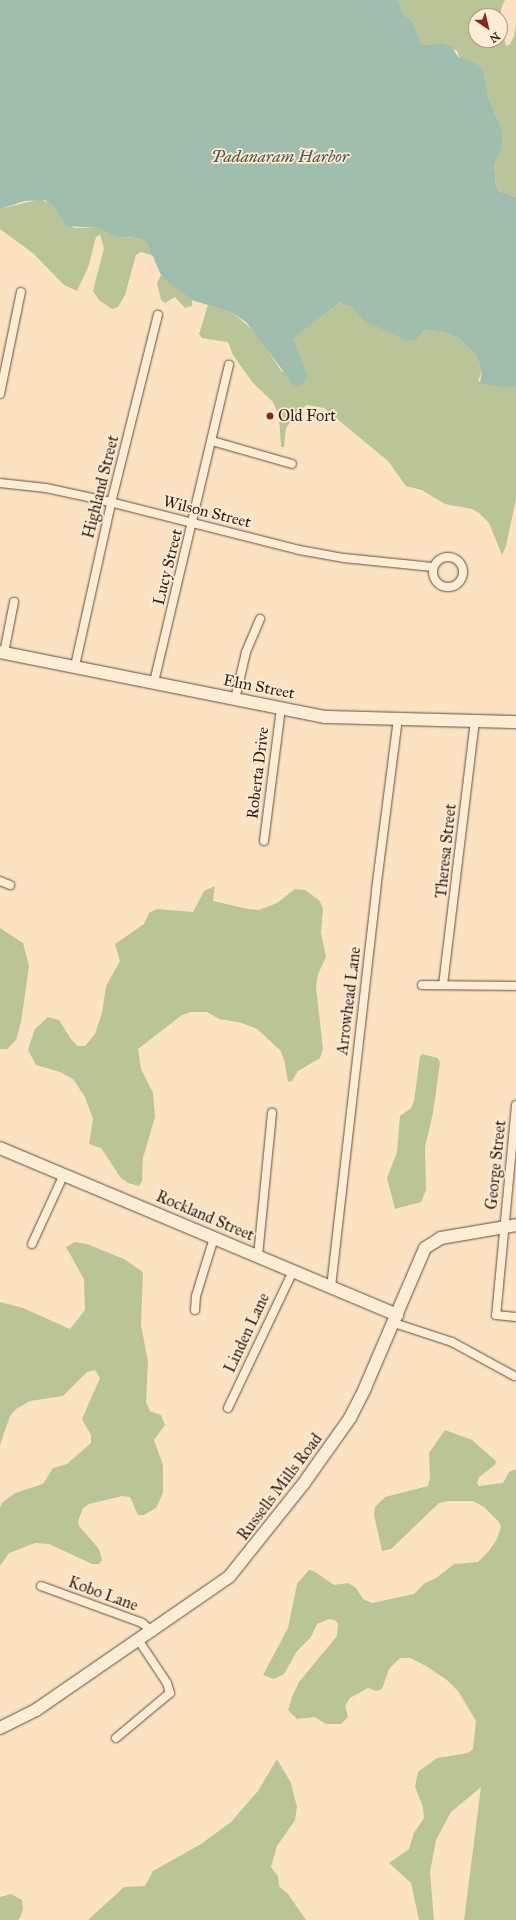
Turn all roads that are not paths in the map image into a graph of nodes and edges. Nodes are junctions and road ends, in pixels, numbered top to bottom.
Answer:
1 (21, 292) dead end
2 (158, 315) dead end
3 (229, 365) dead end
4 (0, 394) edge
5 (212, 441) junction
6 (292, 464) dead end
7 (0, 483) edge
8 (111, 503) junction
9 (193, 523) junction
10 (433, 567) dead end
11 (14, 602) dead end
12 (260, 619) dead end
13 (2, 653) edge
14 (75, 666) junction
15 (154, 682) junction
16 (235, 699) junction
17 (281, 708) junction
18 (398, 719) junction
19 (475, 721) junction
20 (516, 722) edge
21 (264, 841) dead end
22 (0, 881) edge
23 (10, 885) dead end
24 (422, 985) dead end
25 (443, 985) junction
26 (516, 986) edge
27 (516, 1105) edge
28 (272, 1113) dead end
29 (0, 1148) edge
30 (64, 1174) junction
31 (516, 1225) edge
32 (504, 1227) junction
33 (214, 1238) junction
34 (32, 1244) dead end
35 (258, 1256) junction
36 (293, 1271) junction
37 (331, 1287) junction
38 (195, 1310) dead end
39 (516, 1317) edge
40 (396, 1319) junction
41 (514, 1376) dead end
42 (228, 1408) dead end
43 (41, 1586) dead end
44 (152, 1632) junction
45 (139, 1641) junction
46 (0, 1728) edge
47 (116, 1738) dead end

1 - 4 street
2 - 8 street, Highland Street
3 - 5 street, Lucy Street
5 - 6 street
5 - 9 street, Lucy Street
7 - 8 street, Wilson Street
8 - 9 street, Wilson Street
8 - 14 street, Highland Street
9 - 10 street, Wilson Street
9 - 15 street, Lucy Street
11 - 13 street
12 - 16 street
13 - 14 street, Elm Street
14 - 15 street, Elm Street
15 - 16 street, Elm Street
16 - 17 street, Elm Street
17 - 18 street, Elm Street
17 - 21 street, Roberta Drive
18 - 19 street, Elm Street
18 - 37 street, Arrowhead Lane
19 - 20 street, Elm Street
19 - 25 street, Theresa Street
22 - 23 street
24 - 25 street
25 - 26 street
27 - 32 street, George Street
28 - 35 street
29 - 30 street, Rockland Street
30 - 33 street, Rockland Street
30 - 34 street
31 - 32 street, Russells Mills Road
32 - 39 street, George Street
32 - 40 street, Russells Mills Road
33 - 35 street, Rockland Street
33 - 38 street
35 - 36 street, Rockland Street
36 - 37 street, Rockland Street
36 - 42 street, Linden Lane
37 - 40 street, Rockland Street
40 - 41 street
40 - 44 street, Russells Mills Road
43 - 44 street, Kobo Lane
44 - 45 street, Russells Mills Road
45 - 46 street, Russells Mills Road
45 - 47 street

